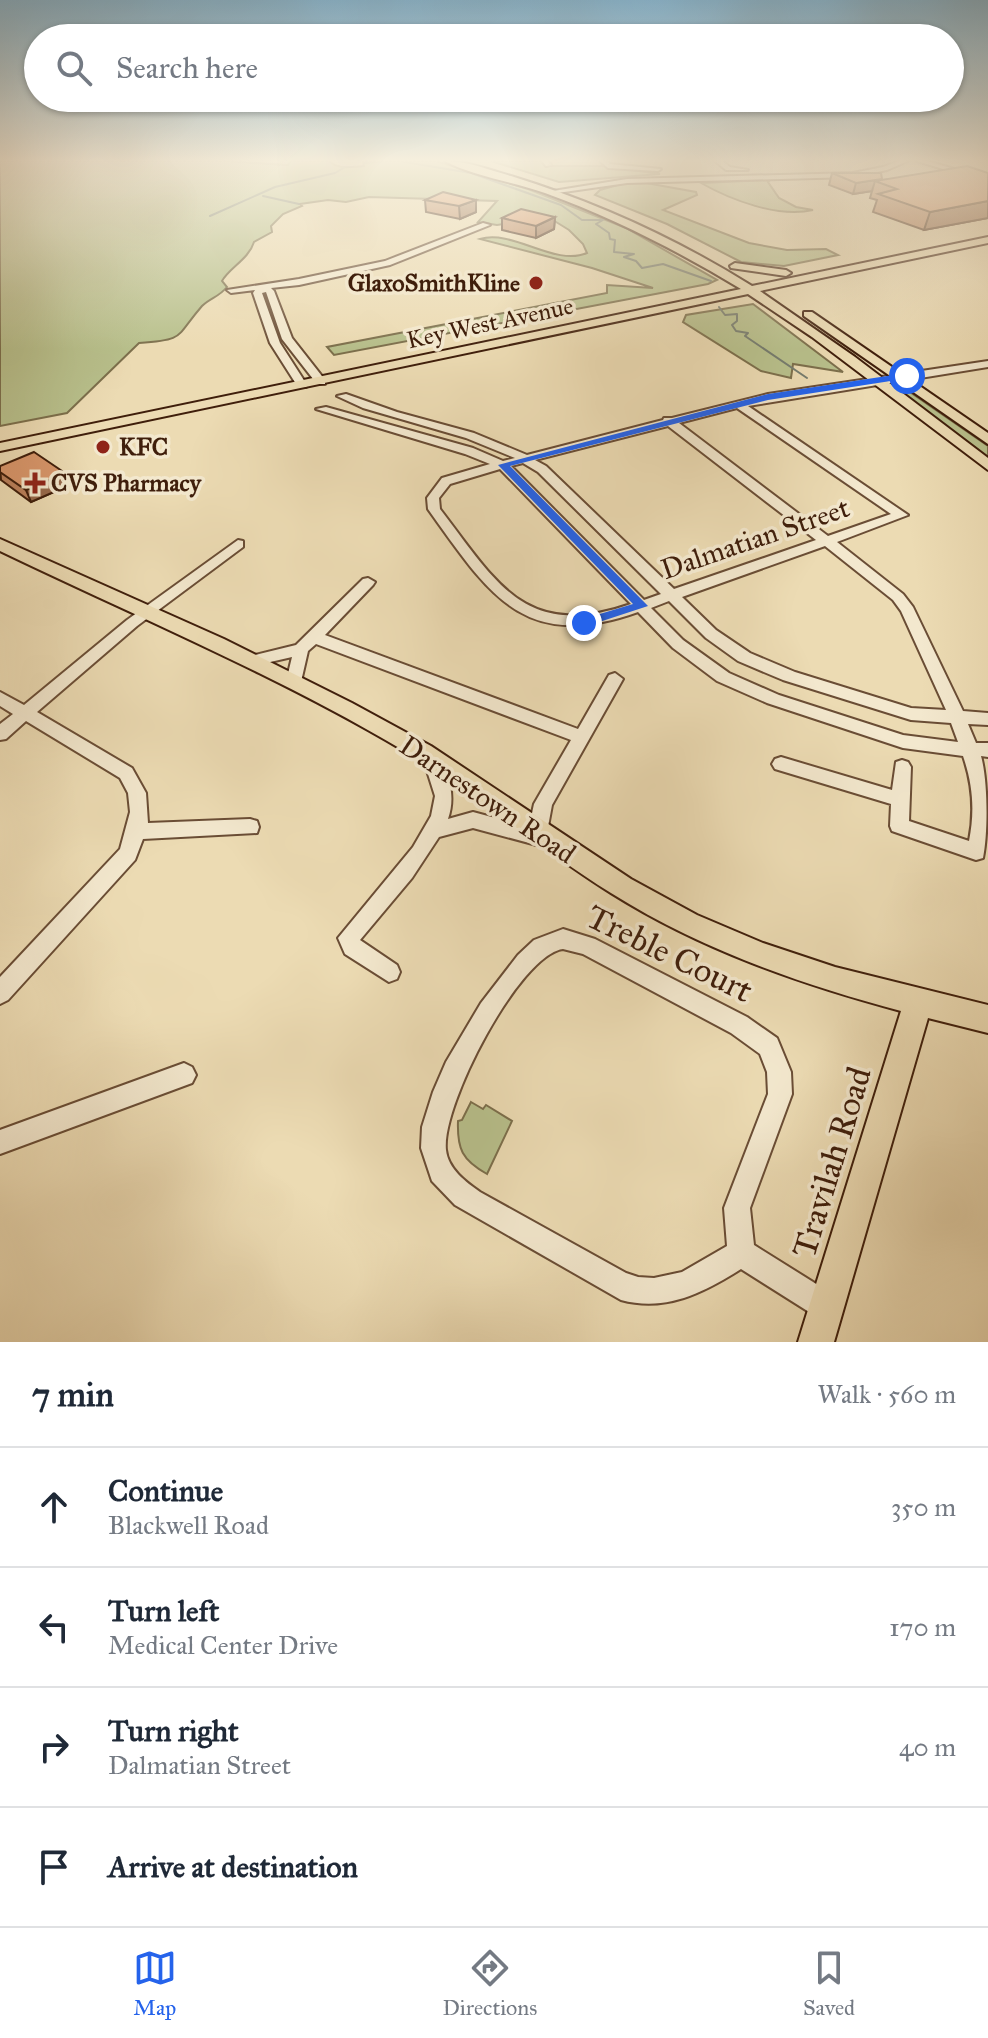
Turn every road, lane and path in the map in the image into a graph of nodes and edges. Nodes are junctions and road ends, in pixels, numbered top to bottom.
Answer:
1 (628, 224) edge
2 (651, 224) edge
3 (482, 227) dead end
4 (988, 232) edge
5 (988, 240) edge
6 (735, 266) junction
7 (786, 273) junction
8 (753, 284) junction
9 (263, 290) junction
10 (229, 293) dead end
11 (988, 364) edge
12 (316, 376) junction
13 (900, 377) junction
14 (299, 380) junction
15 (876, 380) junction
16 (342, 396) dead end
17 (738, 404) junction
18 (322, 409) dead end
19 (668, 420) junction
20 (0, 436) edge
21 (988, 440) edge
22 (0, 447) edge
23 (526, 458) junction
24 (503, 465) junction
25 (988, 465) edge
26 (826, 541) junction
27 (0, 544) edge
28 (238, 544) dead end
29 (368, 582) dead end
30 (670, 595) junction
31 (642, 606) junction
32 (148, 612) junction
33 (314, 637) junction
34 (301, 649) junction
35 (253, 661) junction
36 (615, 679) dead end
37 (294, 682) junction
38 (0, 698) edge
39 (25, 712) junction
40 (957, 719) junction
41 (988, 719) edge
42 (0, 734) edge
43 (582, 737) junction
44 (978, 750) edge
45 (432, 758) junction
46 (781, 764) dead end
47 (902, 767) dead end
48 (901, 800) junction
49 (250, 827) dead end
50 (137, 831) junction
51 (433, 831) junction
52 (544, 836) junction
53 (389, 972) dead end
54 (0, 993) edge
55 (918, 1003) junction
56 (988, 1019) edge
57 (184, 1075) dead end
58 (0, 1142) edge
59 (741, 1253) junction
60 (827, 1307) junction
61 (816, 1342) edge

1 - 8 main road
2 - 6 main road
3 - 9 street
4 - 7 main road, Key West Avenue
5 - 8 main road, Key West Avenue
6 - 7 main road
6 - 8 main road
7 - 8 main road, Key West Avenue
8 - 12 main road, Key West Avenue
8 - 13 main road
8 - 15 main road
9 - 10 street
9 - 12 street
9 - 14 street
11 - 13 street
12 - 14 main road, Key West Avenue
13 - 15 street
13 - 21 main road
14 - 20 main road, Key West Avenue
14 - 22 main road, Key West Avenue
15 - 17 street
15 - 25 main road
16 - 23 street
17 - 19 street
17 - 26 street, Dalmatian Street
18 - 24 street
19 - 23 street
19 - 26 street
23 - 24 street
23 - 30 street
24 - 31 street
24 - 31 street, Dalmatian Street
26 - 30 street, Dalmatian Street
26 - 40 street
27 - 32 main road, Darnestown Road
28 - 32 street
29 - 33 street
30 - 31 street, Dalmatian Street
30 - 40 street
31 - 44 street
32 - 35 main road, Darnestown Road
32 - 39 street
33 - 34 street
33 - 43 street
34 - 35 street
34 - 37 street
35 - 37 main road, Darnestown Road
36 - 43 street
37 - 45 main road, Darnestown Road
38 - 39 street
39 - 42 street
39 - 50 street
40 - 41 street
40 - 44 street
43 - 52 street
44 - 48 street
45 - 51 street
45 - 52 main road, Darnestown Road
46 - 48 street
47 - 48 street
49 - 50 street
50 - 54 street
51 - 52 street
51 - 53 street
52 - 55 main road, Darnestown Road
55 - 56 main road, Darnestown Road
55 - 60 main road, Travilah Road
57 - 58 street
59 - 59 street, Treble Court
59 - 60 street
60 - 61 main road, Travilah Road

